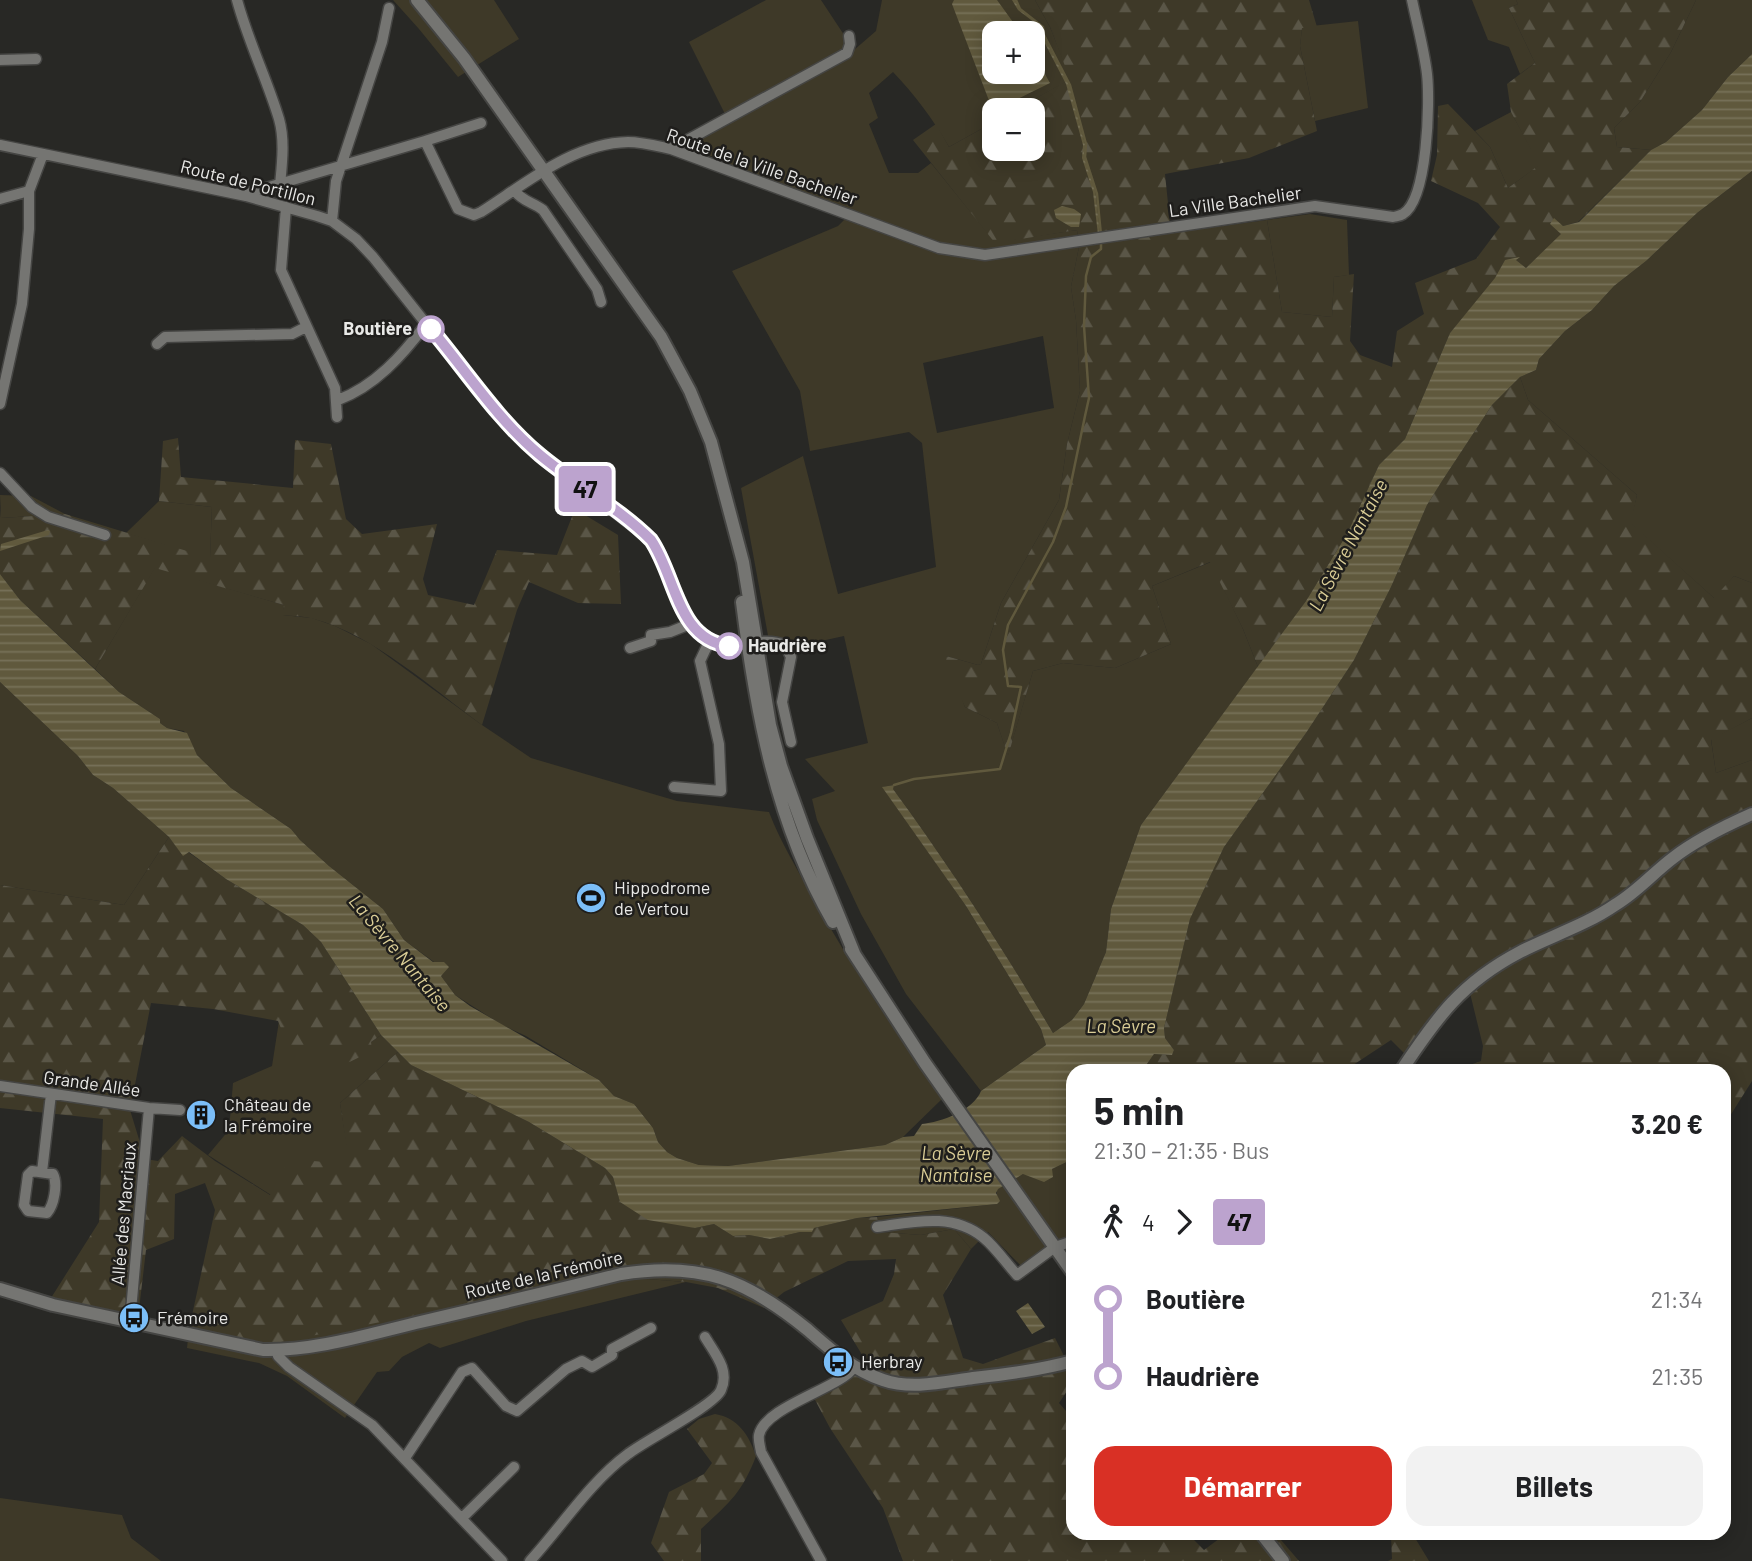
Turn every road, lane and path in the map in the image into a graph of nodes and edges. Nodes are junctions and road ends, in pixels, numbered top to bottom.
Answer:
1 (237, 0) edge
2 (417, 0) edge
3 (1412, 0) edge
4 (389, 8) dead end
5 (849, 36) dead end
6 (36, 59) dead end
7 (0, 60) edge
8 (481, 122) dead end
9 (425, 141) junction
10 (0, 145) edge
11 (671, 149) junction
12 (43, 154) junction
13 (342, 166) junction
14 (545, 172) junction
15 (281, 185) junction
16 (29, 191) junction
17 (514, 191) junction
18 (246, 196) junction
19 (0, 199) edge
20 (286, 207) junction
21 (332, 221) junction
22 (1101, 238) joint
23 (601, 302) dead end
24 (426, 324) junction
25 (306, 327) junction
26 (157, 344) dead end
27 (338, 400) junction
28 (0, 404) edge
29 (337, 417) dead end
30 (0, 472) edge
31 (106, 535) dead end
32 (690, 624) junction
33 (709, 642) junction
34 (752, 645) junction
35 (629, 648) dead end
36 (791, 742) dead end
37 (674, 787) dead end
38 (1752, 814) edge
39 (854, 953) junction
40 (1406, 1064) edge
41 (0, 1086) edge
42 (51, 1094) junction
43 (149, 1108) junction
44 (180, 1110) dead end
45 (42, 1172) junction
46 (877, 1227) dead end
47 (1066, 1243) edge
48 (1055, 1247) junction
49 (1066, 1263) edge
50 (0, 1289) edge
51 (130, 1322) junction
52 (651, 1328) dead end
53 (705, 1337) dead end
54 (276, 1350) junction
55 (1066, 1363) edge
56 (854, 1367) junction
57 (405, 1458) junction
58 (514, 1467) dead end
59 (462, 1518) junction
60 (1266, 1540) edge
61 (502, 1561) edge
62 (530, 1561) edge
63 (821, 1561) edge
64 (1283, 1561) edge

1 - 15 street
2 - 14 street
3 - 22 street, La Ville Bachelier
4 - 13 street
5 - 11 street
6 - 7 street
8 - 9 street
9 - 13 street
9 - 17 street, Route de la Ville Bachelier
10 - 12 street, Route de Portillon
11 - 14 street, Route de la Ville Bachelier
11 - 22 street, Route de la Ville Bachelier
12 - 16 street
12 - 18 street, Route de Portillon
13 - 15 street
13 - 21 street
14 - 17 street, Route de la Ville Bachelier
14 - 34 street
15 - 18 street
16 - 19 street
16 - 28 street
17 - 23 street
18 - 20 street, Route de Portillon
20 - 21 street, Route de Portillon
20 - 25 street
21 - 24 street, Route de Portillon
24 - 27 street
24 - 32 street, Route de Portillon
25 - 26 street
25 - 27 street
27 - 29 street
30 - 31 street
32 - 33 street, Route de Portillon
32 - 35 street
33 - 34 street
33 - 37 street
34 - 36 street
34 - 39 street
34 - 39 street
38 - 40 street
39 - 48 street
41 - 42 street, Grande Allée
42 - 43 street, Grande Allée
42 - 45 street
43 - 44 street, Grande Allée
43 - 51 street, Allée des Macriaux
45 - 45 street
46 - 48 street
47 - 48 street
48 - 49 street
50 - 51 street, Route de la Frémoire
51 - 54 street, Route de la Frémoire
52 - 57 street
53 - 62 street
54 - 56 street, Route de la Frémoire
54 - 57 street
55 - 56 street, Route de la Frémoire
56 - 63 street
57 - 59 street
58 - 59 street
59 - 61 street
60 - 64 street

